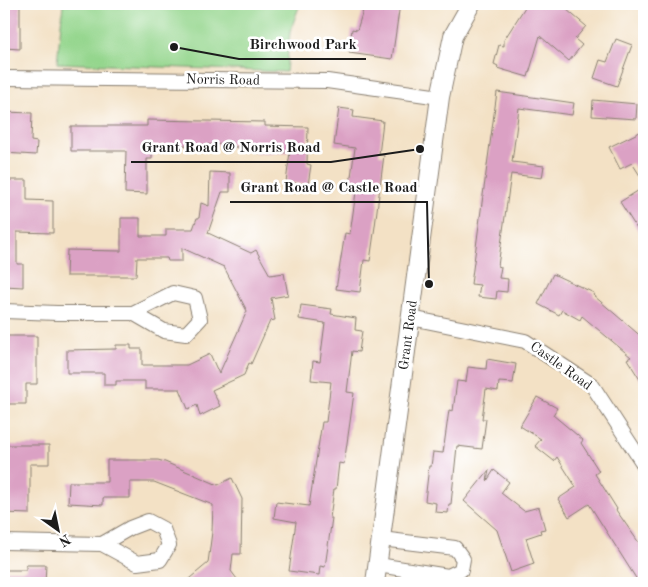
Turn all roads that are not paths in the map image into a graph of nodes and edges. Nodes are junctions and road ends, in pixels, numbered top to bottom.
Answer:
1 (471, 4) edge
2 (4, 78) edge
3 (440, 98) junction
4 (4, 311) edge
5 (133, 313) dead end
6 (411, 318) junction
7 (644, 464) edge
8 (381, 539) junction
9 (4, 542) edge
10 (102, 544) dead end
11 (378, 565) junction
12 (375, 583) edge

1 - 3 street, Grant Road
2 - 3 street, Norris Road
3 - 6 street, Grant Road
4 - 5 street
6 - 7 street, Castle Road
6 - 8 street, Grant Road
8 - 11 street, Grant Road
8 - 11 street
9 - 10 street
11 - 12 street, Grant Road

